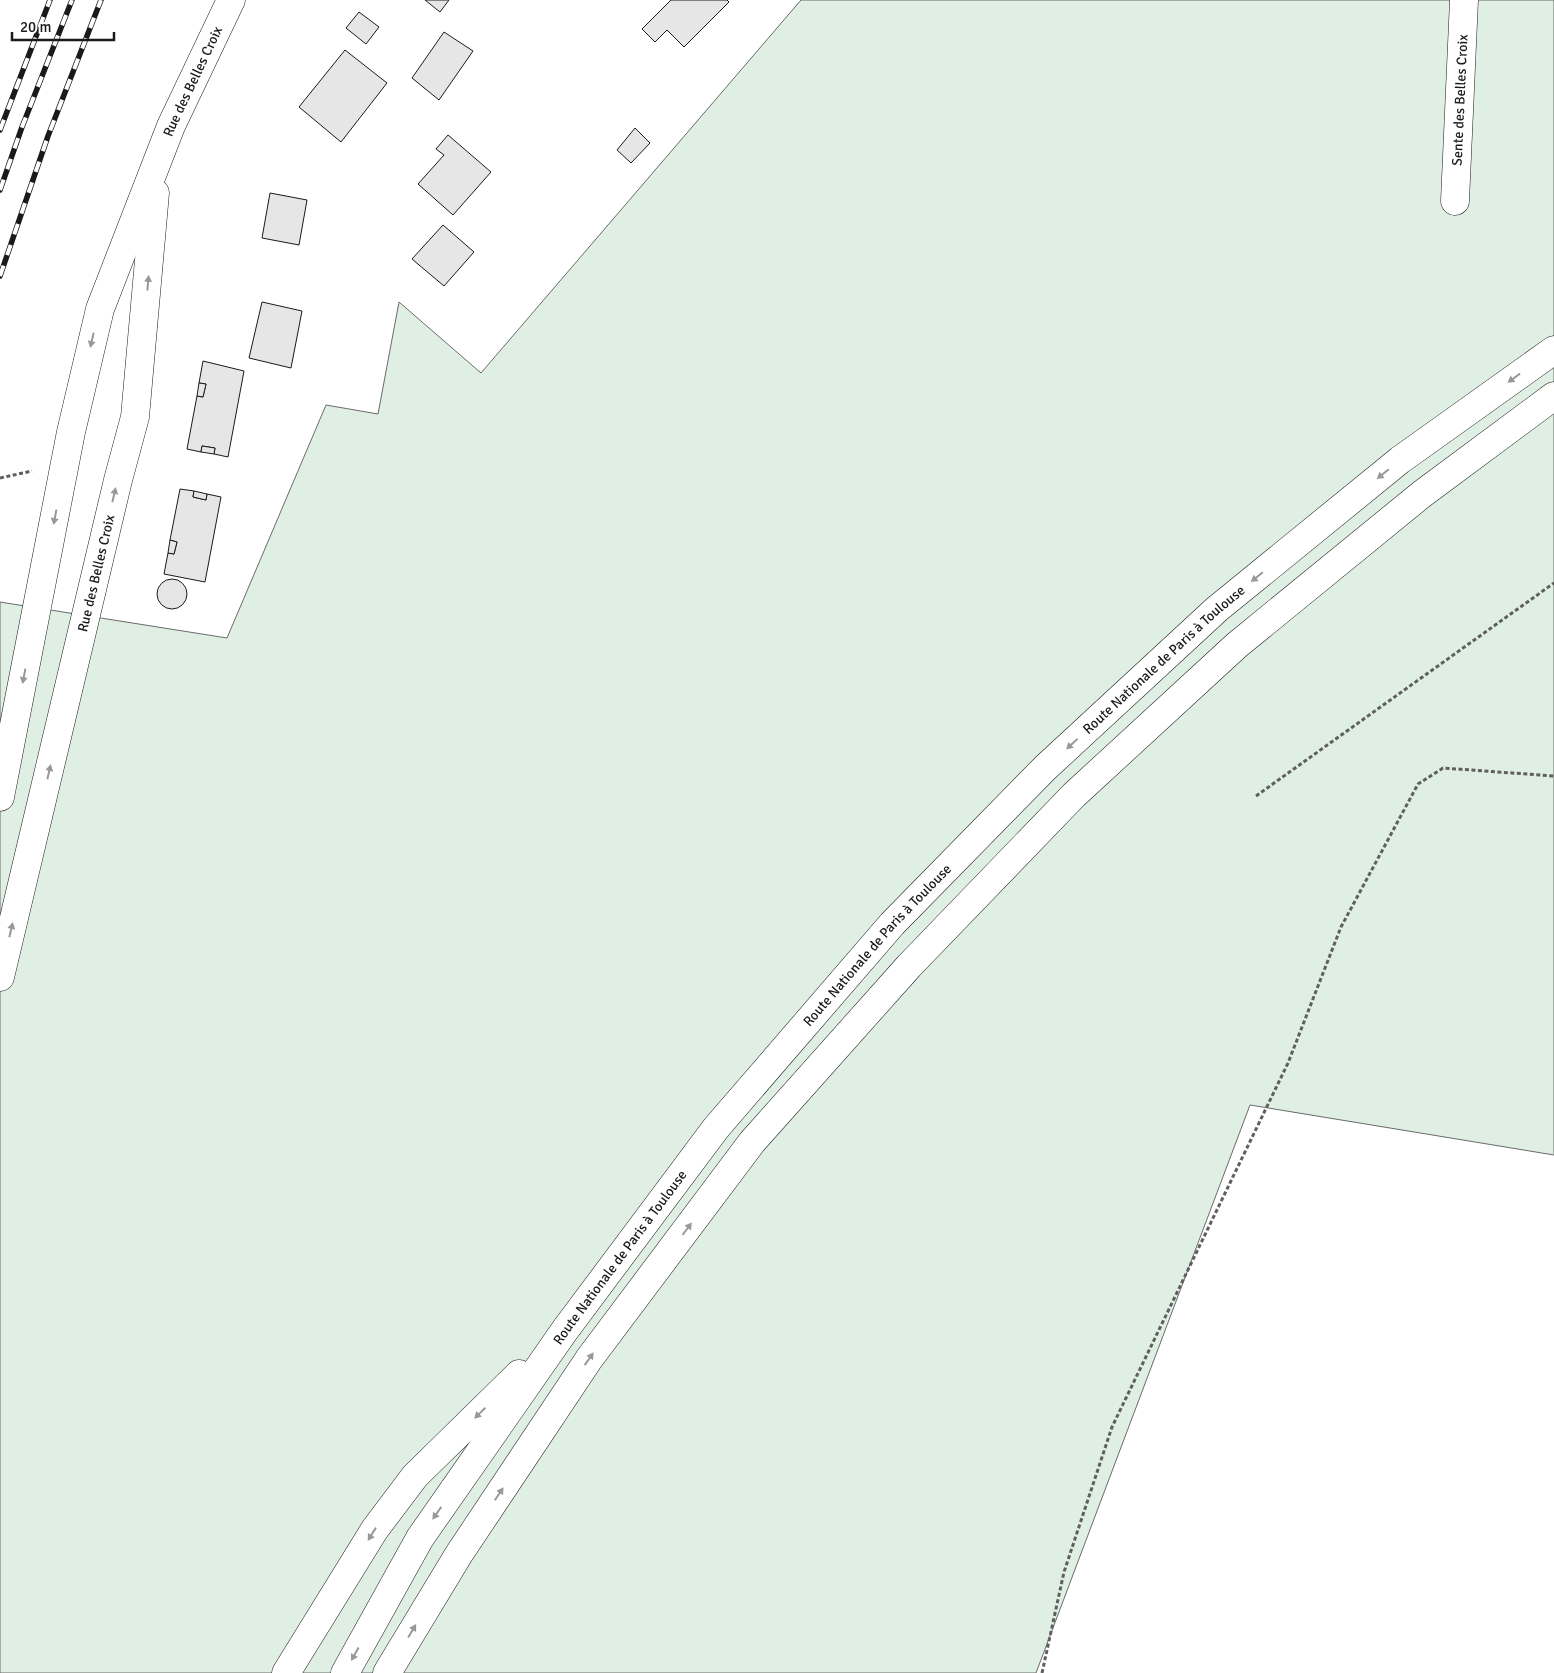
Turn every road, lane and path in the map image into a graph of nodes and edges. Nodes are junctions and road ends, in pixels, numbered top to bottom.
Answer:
1 (231, 0) edge
2 (1464, 0) edge
3 (158, 164) junction
4 (1455, 201) dead end
5 (100, 308) junction
6 (146, 313) junction
7 (1554, 350) edge
8 (1554, 396) edge
9 (1554, 583) edge
10 (1554, 776) edge
11 (1256, 796) dead end
12 (0, 798) edge
13 (0, 978) edge
14 (565, 1330) junction
15 (286, 1673) edge
16 (345, 1673) edge
17 (387, 1673) edge
18 (1042, 1673) edge

1 - 3 main road, Rue des Belles Croix
2 - 4 main road, Sente des Belles Croix
3 - 5 main road, Rue des Belles Croix
6 -> 3 main road, Rue des Belles Croix
5 - 6 main road
5 -> 12 main road, Rue des Belles Croix
13 -> 6 main road, Rue des Belles Croix
7 -> 14 main road, Route Nationale de Paris à Toulouse
17 -> 8 main road
9 - 11 path
10 - 18 path
14 -> 15 main road
14 -> 16 main road, Route Nationale de Paris à Toulouse

